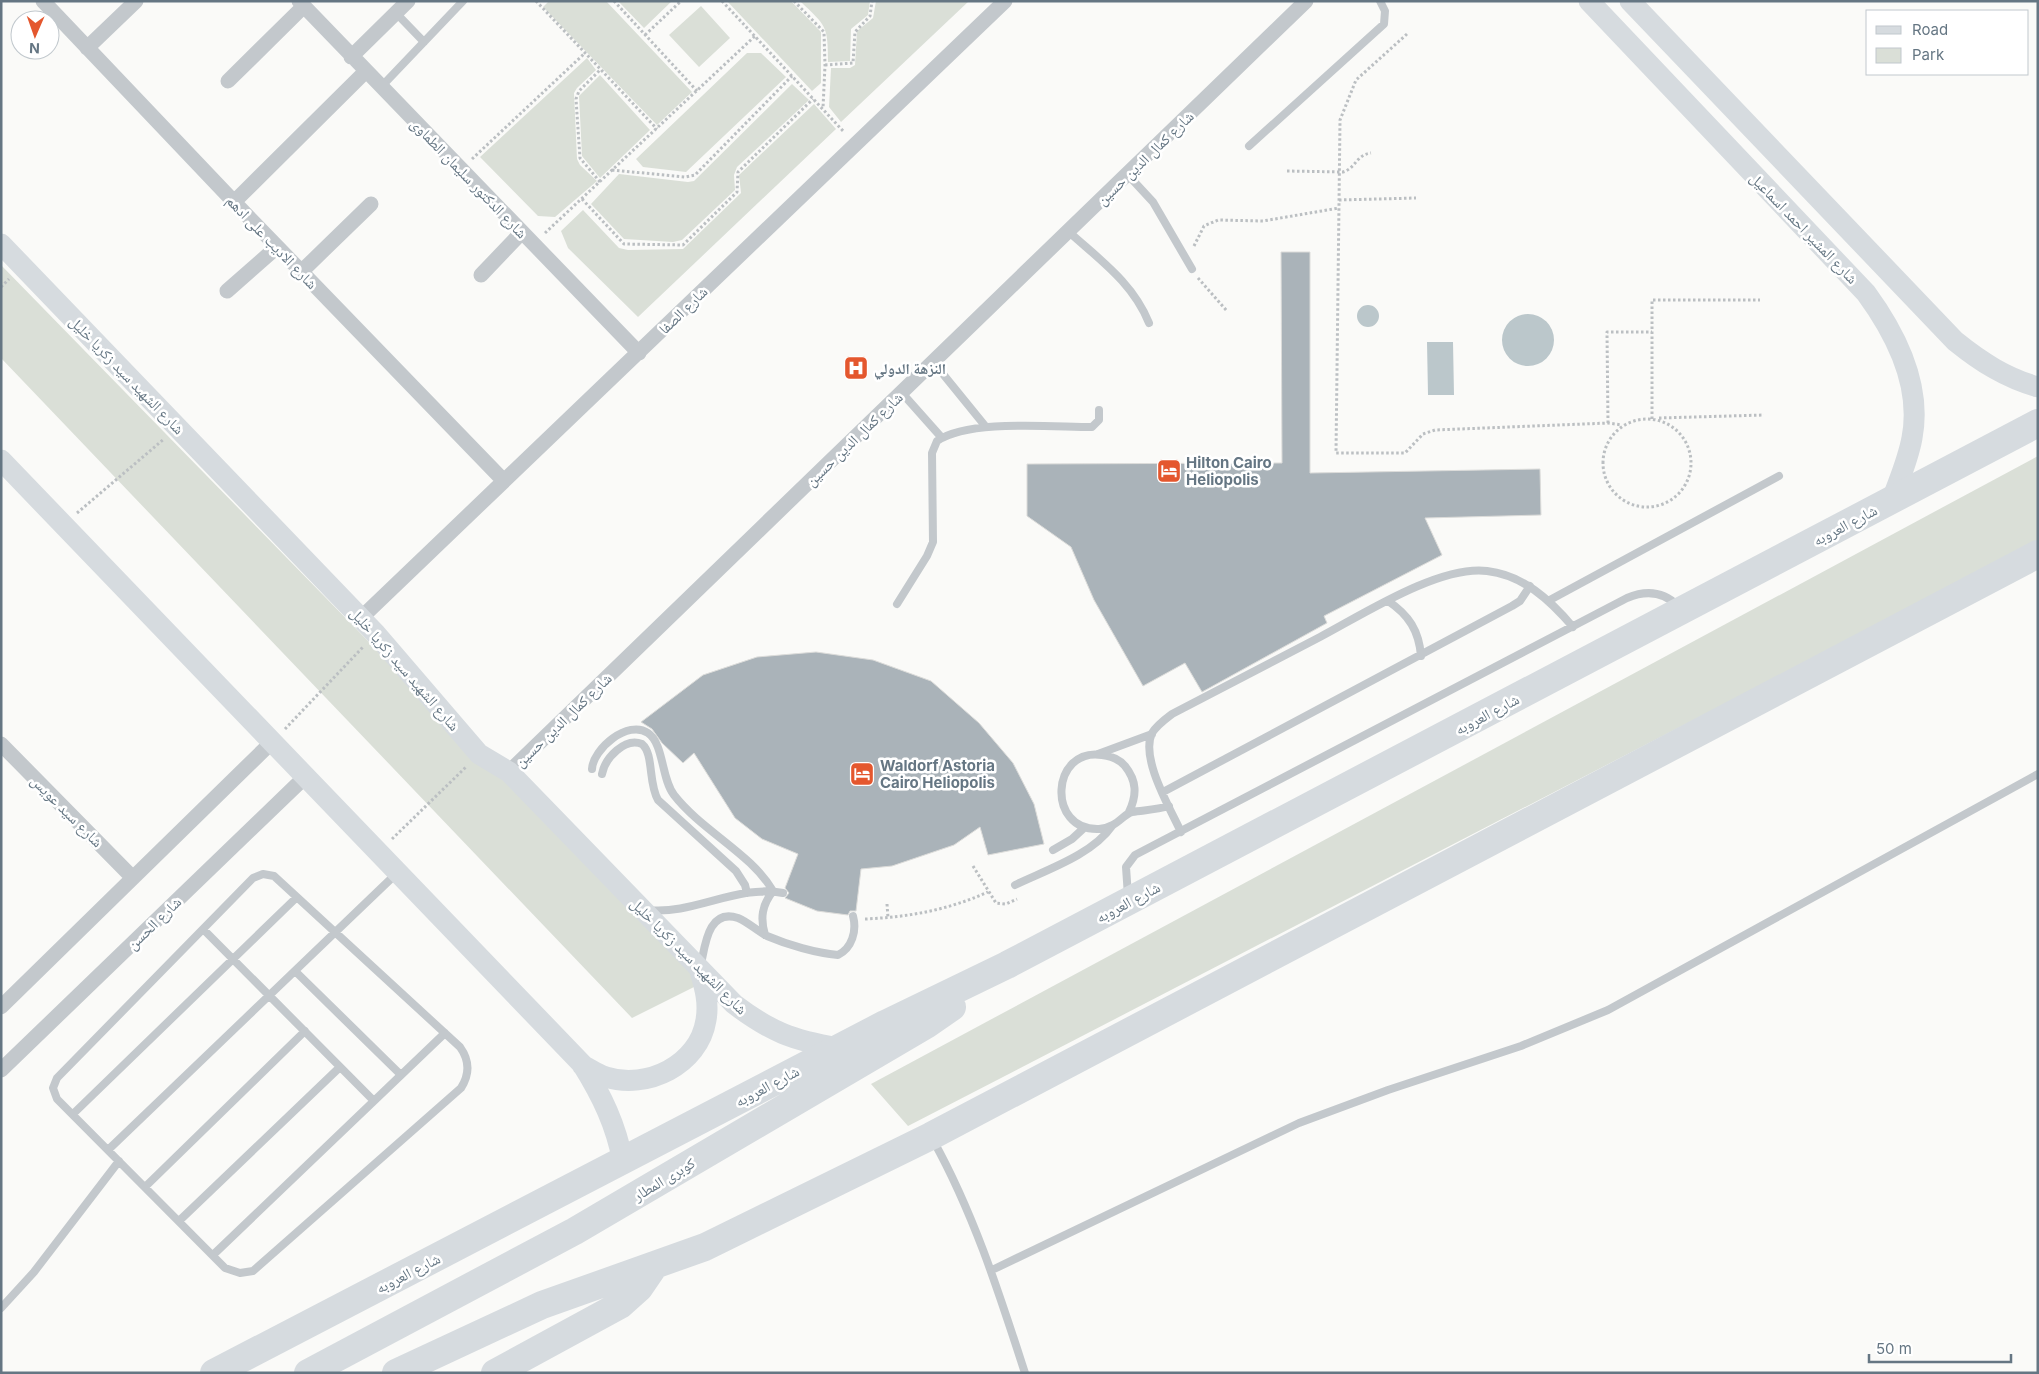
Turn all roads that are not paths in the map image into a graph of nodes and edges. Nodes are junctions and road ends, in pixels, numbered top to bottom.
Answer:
1 (43, 1) edge
2 (136, 1) edge
3 (408, 1) edge
4 (463, 1) edge
5 (1005, 1) edge
6 (1380, 1) edge
7 (1589, 1) edge
8 (1630, 1) edge
9 (302, 4) edge
10 (1298, 4) edge
11 (396, 13) junction
12 (424, 42) junction
13 (87, 48) junction
14 (351, 56) junction
15 (365, 72) junction
16 (228, 81) dead end
17 (380, 87) junction
18 (1740, 114) junction
19 (1716, 136) junction
20 (1249, 146) dead end
21 (1128, 175) junction
22 (234, 202) junction
23 (371, 204) dead end
24 (522, 232) junction
25 (1069, 232) junction
26 (1, 244) edge
27 (277, 247) junction
28 (1192, 269) road end
29 (302, 272) junction
30 (481, 275) dead end
31 (227, 291) dead end
32 (1149, 323) dead end
33 (639, 354) junction
34 (934, 362) junction
35 (2038, 387) edge
36 (902, 393) junction
37 (1099, 410) dead end
38 (2038, 423) edge
39 (986, 427) junction
40 (942, 438) junction
41 (1, 460) edge
42 (1779, 476) dead end
43 (503, 480) junction
44 (1892, 500) junction
45 (2038, 554) edge
46 (1530, 586) junction
47 (1388, 601) junction
48 (1548, 601) junction
49 (897, 604) dead end
50 (1683, 611) junction
51 (361, 618) junction
52 (1573, 627) junction
53 (1421, 656) junction
54 (1152, 734) junction
55 (273, 742) junction
56 (1, 744) edge
57 (1097, 754) junction
58 (592, 769) dead end
59 (509, 772) junction
60 (602, 774) dead end
61 (2038, 774) edge
62 (306, 776) junction
63 (669, 788) junction
64 (1163, 792) junction
65 (654, 793) junction
66 (1169, 806) junction
67 (1129, 812) junction
68 (1112, 826) junction
69 (1085, 827) junction
70 (708, 829) junction
71 (1181, 832) junction
72 (699, 839) junction
73 (1053, 850) dead end
74 (398, 872) junction
75 (133, 878) junction
76 (1015, 885) dead end
77 (773, 891) junction
78 (746, 893) junction
79 (783, 893) dead end
80 (297, 897) junction
81 (1129, 901) junction
82 (640, 909) junction
83 (854, 918) road end
84 (203, 929) junction
85 (335, 932) junction
86 (765, 935) junction
87 (233, 959) junction
88 (1008, 965) junction
89 (700, 970) junction
90 (295, 971) junction
91 (269, 996) junction
92 (1, 1007) edge
93 (305, 1031) junction
94 (445, 1033) junction
95 (838, 1048) junction
96 (582, 1064) junction
97 (340, 1067) junction
98 (1, 1070) edge
99 (401, 1075) junction
100 (374, 1101) junction
101 (73, 1114) junction
102 (931, 1136) junction
103 (108, 1150) junction
104 (119, 1161) junction
105 (623, 1162) junction
106 (145, 1187) junction
107 (179, 1221) junction
108 (213, 1255) junction
109 (654, 1266) junction
110 (992, 1270) junction
111 (1, 1308) edge
112 (214, 1373) edge
113 (308, 1373) edge
114 (396, 1373) edge
115 (495, 1373) edge
116 (1025, 1373) edge

1 - 13 street, شارع الاديب على ادهم
2 - 13 street
3 - 11 street
4 - 12 lane
5 - 33 street, شارع الصفا
6 - 20 lane
7 - 19 street, شارع المشير احمد اسماعيل
8 - 18 street, شارع المشير احمد اسماعيل
9 - 14 street, شارع الدكتور سليمان الطماوى
9 - 16 street
10 - 21 street, شارع كمال الدين حسين
11 - 12 lane
11 - 14 street
12 - 17 lane
13 - 22 street, شارع الاديب على ادهم
14 - 15 street, شارع الدكتور سليمان الطماوى
15 - 17 street, شارع الدكتور سليمان الطماوى
15 - 22 street
17 - 24 street, شارع الدكتور سليمان الطماوى
18 - 19 street
18 - 35 street, شارع المشير احمد اسماعيل
19 - 44 street, شارع المشير احمد اسماعيل
21 - 25 street, شارع كمال الدين حسين
21 - 28 lane
22 - 27 street, شارع الاديب على ادهم
23 - 29 street
24 - 30 street
24 - 33 street, شارع الدكتور سليمان الطماوى
25 - 32 lane
25 - 34 street, شارع كمال الدين حسين
26 - 51 street, شارع الشهيد سيد زكريا خليل
27 - 29 street, شارع الاديب على ادهم
27 - 31 street
29 - 43 street, شارع الاديب على ادهم
33 - 43 street, شارع الصفا
34 - 36 street, شارع كمال الدين حسين
34 - 39 lane
36 - 40 lane
36 - 59 street, شارع كمال الدين حسين
37 - 39 lane
38 - 44 highway, شارع العروبه
39 - 40 lane
40 - 49 lane
41 - 55 street
42 - 48 lane
43 - 51 street, شارع الصفا
44 - 50 highway, شارع العروبه
45 - 102 highway
46 - 47 lane
46 - 48 lane
46 - 53 lane
47 - 53 lane
47 - 54 lane
48 - 52 lane
50 - 52 lane
50 - 81 highway, شارع العروبه
51 - 59 street, شارع الشهيد سيد زكريا خليل
52 - 71 lane
53 - 64 lane
54 - 57 lane
54 - 64 lane
55 - 62 street
55 - 75 street
56 - 75 street, شارع سيد عويس
57 - 67 lane
57 - 69 lane
58 - 63 lane
59 - 82 street, شارع الشهيد سيد زكريا خليل
60 - 65 lane
61 - 110 lane
62 - 74 street
62 - 98 street, شارع الحسن
63 - 65 lane
63 - 70 lane
64 - 66 lane
65 - 72 lane
66 - 67 lane
66 - 71 lane
67 - 68 lane
68 - 69 lane
68 - 76 lane
69 - 73 lane
70 - 72 lane
70 - 77 lane
71 - 81 lane
72 - 78 lane
74 - 85 lane
74 - 96 street
75 - 92 street
77 - 78 lane
77 - 79 lane
77 - 86 lane
78 - 82 lane
80 - 84 lane
80 - 85 lane
80 - 87 lane
81 - 88 highway, شارع العروبه
82 - 89 street, شارع الشهيد سيد زكريا خليل
83 - 86 lane
84 - 87 lane
84 - 101 lane
85 - 90 lane
85 - 94 lane
86 - 89 lane
87 - 91 lane
87 - 101 lane
88 - 95 highway, شارع العروبه
88 - 113 highway, كوبرى المطار
89 - 95 street, شارع الشهيد سيد زكريا خليل
89 - 96 street
90 - 91 lane
90 - 99 lane
91 - 93 lane
91 - 103 lane
93 - 97 lane
93 - 106 lane
94 - 99 lane
94 - 108 lane
95 - 105 highway, شارع العروبه
96 - 105 street
97 - 100 lane
97 - 107 lane
99 - 100 lane
100 - 108 lane
101 - 103 lane
102 - 109 highway
102 - 110 lane
103 - 104 lane
104 - 106 lane
104 - 111 lane
105 - 112 highway, شارع العروبه
106 - 107 lane
107 - 108 lane
109 - 114 highway
109 - 115 highway
110 - 116 lane

